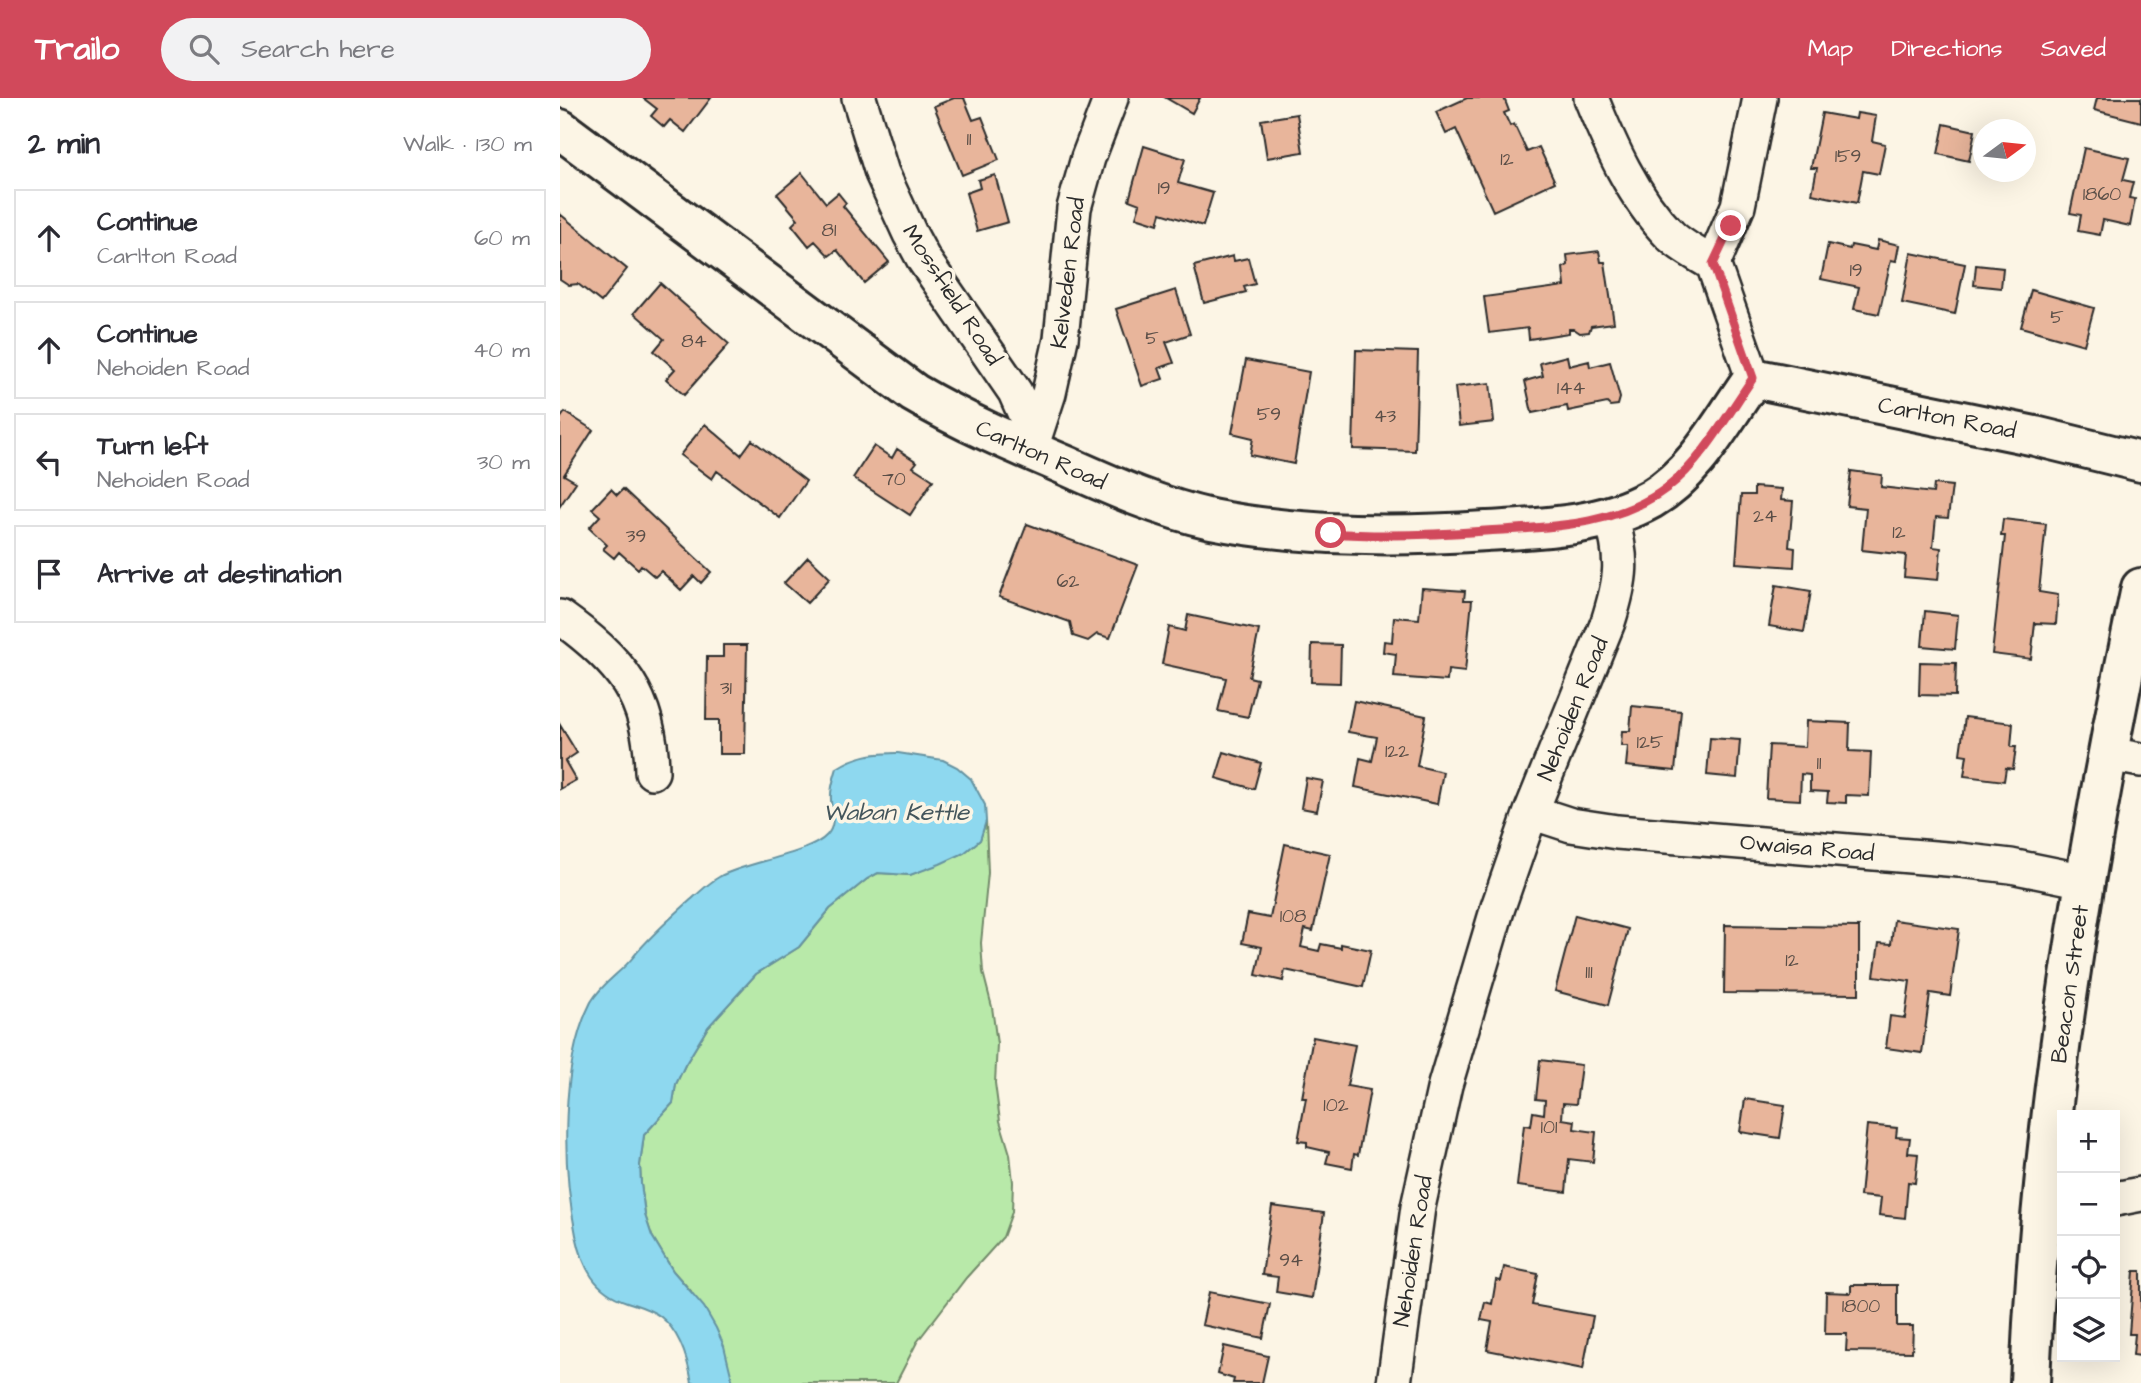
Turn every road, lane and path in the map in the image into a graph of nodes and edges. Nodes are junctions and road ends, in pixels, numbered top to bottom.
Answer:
1 (859, 98) edge
2 (1111, 98) edge
3 (1591, 98) edge
4 (1760, 98) edge
5 (560, 129) edge
6 (1713, 264) junction
7 (1753, 378) junction
8 (1030, 451) junction
9 (2141, 462) edge
10 (1611, 516) junction
11 (2141, 588) edge
12 (560, 617) edge
13 (2125, 757) edge
14 (652, 772) dead end
15 (1531, 812) junction
16 (2085, 880) junction
17 (2141, 1194) edge
18 (2120, 1198) edge
19 (2053, 1201) edge
20 (1394, 1383) edge
21 (2030, 1383) edge

1 - 8 street, Mossfield Road
2 - 8 street, Kelveden Road
3 - 6 street
4 - 6 street
5 - 8 street, Carlton Road
6 - 7 street
7 - 9 street, Carlton Road
7 - 10 street
8 - 10 street, Carlton Road
10 - 15 street, Nehoiden Road
11 - 13 street, Beacon Street
12 - 14 street
13 - 16 street, Beacon Street
15 - 16 street, Owaisa Road
15 - 20 street, Nehoiden Road
16 - 19 street, Beacon Street
17 - 18 street
19 - 21 street, Beacon Street

